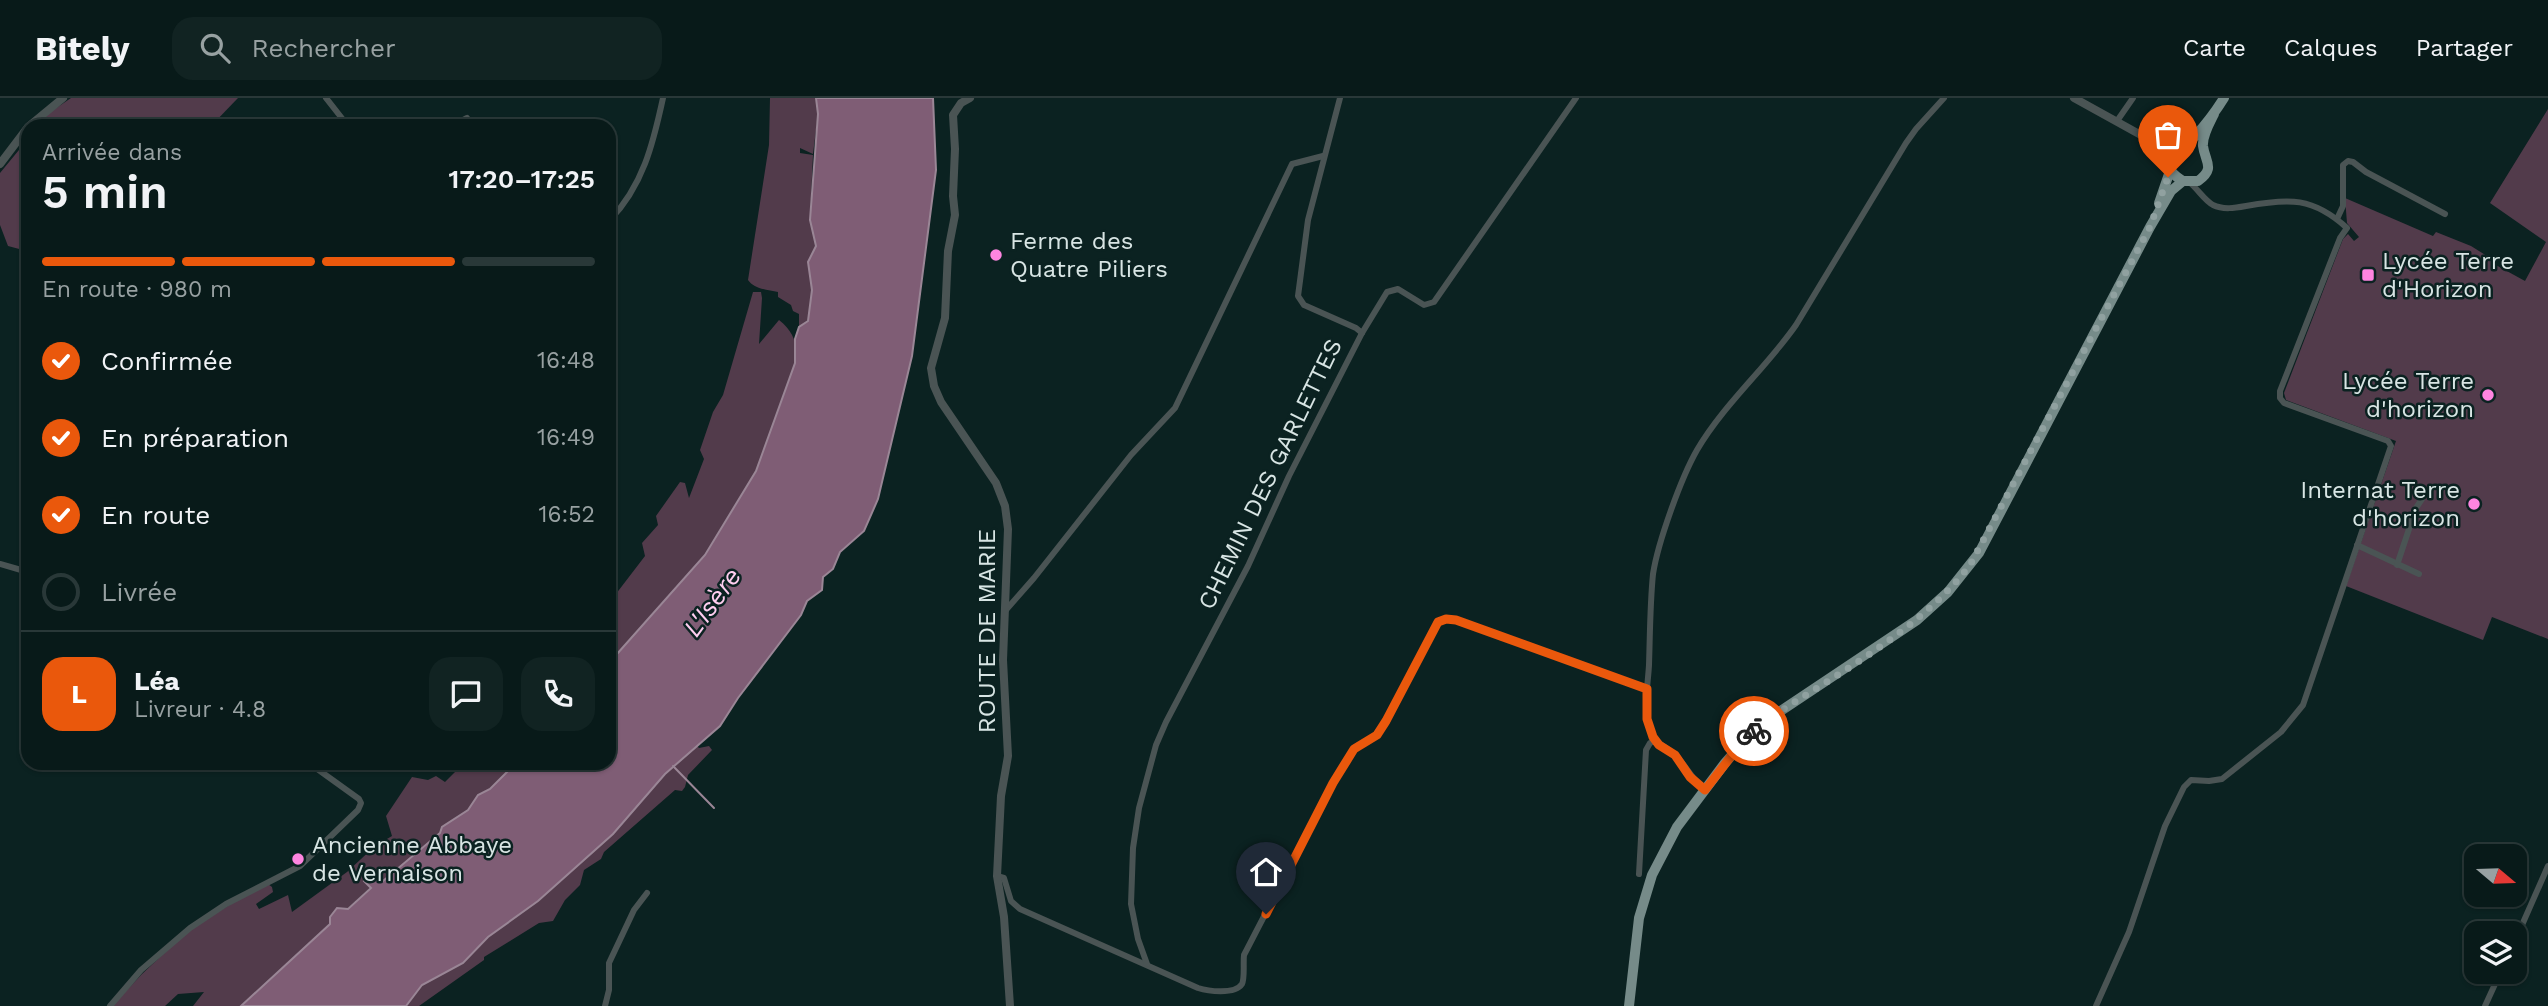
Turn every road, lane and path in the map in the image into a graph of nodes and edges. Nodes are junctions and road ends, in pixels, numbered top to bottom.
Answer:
1 (63, 98) edge
2 (326, 98) edge
3 (663, 98) edge
4 (970, 98) edge
5 (1340, 98) edge
6 (1576, 98) edge
7 (1944, 98) edge
8 (2074, 98) edge
9 (2133, 98) edge
10 (2220, 104) edge
11 (37, 119) edge
12 (342, 119) edge
13 (2117, 121) junction
14 (21, 135) edge
15 (2160, 145) junction
16 (2182, 146) junction
17 (2204, 151) junction
18 (1323, 156) junction
19 (0, 163) edge
20 (2171, 163) junction
21 (2201, 178) junction
22 (2186, 182) junction
23 (2202, 194) junction
24 (616, 212) edge
25 (2445, 214) dead end
26 (2337, 219) junction
27 (2150, 227) junction
28 (1362, 332) junction
29 (2422, 499) dead end
30 (2357, 545) junction
31 (0, 564) edge
32 (2397, 565) junction
33 (21, 570) edge
34 (2419, 574) dead end
35 (1003, 613) junction
36 (1647, 689) junction
37 (1655, 741) junction
38 (320, 770) edge
39 (1705, 790) junction
40 (2548, 866) edge
41 (1639, 874) dead end
42 (997, 876) junction
43 (647, 893) dead end
44 (2524, 921) edge
45 (1147, 964) junction
46 (2495, 984) edge
47 (605, 1005) edge
48 (110, 1006) edge
49 (1010, 1006) edge
50 (1629, 1006) edge
51 (2096, 1006) edge
52 (2485, 1006) edge

1 - 11 street
2 - 12 street
3 - 24 street
4 - 35 street, ROUTE DE MARIE
5 - 18 street
6 - 28 street, CHEMIN DES GARLETTES
7 - 36 street
8 - 13 street
9 - 13 street
10 - 16 main road
10 - 17 main road
13 - 15 street
14 - 19 street
15 - 16 street
15 - 20 street
16 - 17 main road
16 - 20 main road
17 - 21 main road
18 - 28 street
18 - 35 street
20 - 22 main road
20 - 27 main road
21 - 22 main road
21 - 23 street
22 - 23 street
22 - 27 main road
23 - 26 street
25 - 26 street
26 - 30 street
27 - 39 main road
28 - 45 street, CHEMIN DES GARLETTES
29 - 32 street
30 - 32 street
30 - 51 street
31 - 33 street
32 - 34 street
35 - 42 street, ROUTE DE MARIE
36 - 37 street
36 - 45 street
37 - 39 street
37 - 41 street
38 - 48 street
39 - 50 main road
40 - 44 street
42 - 45 street
42 - 49 street, ROUTE DE MARIE
43 - 47 street
46 - 52 street

